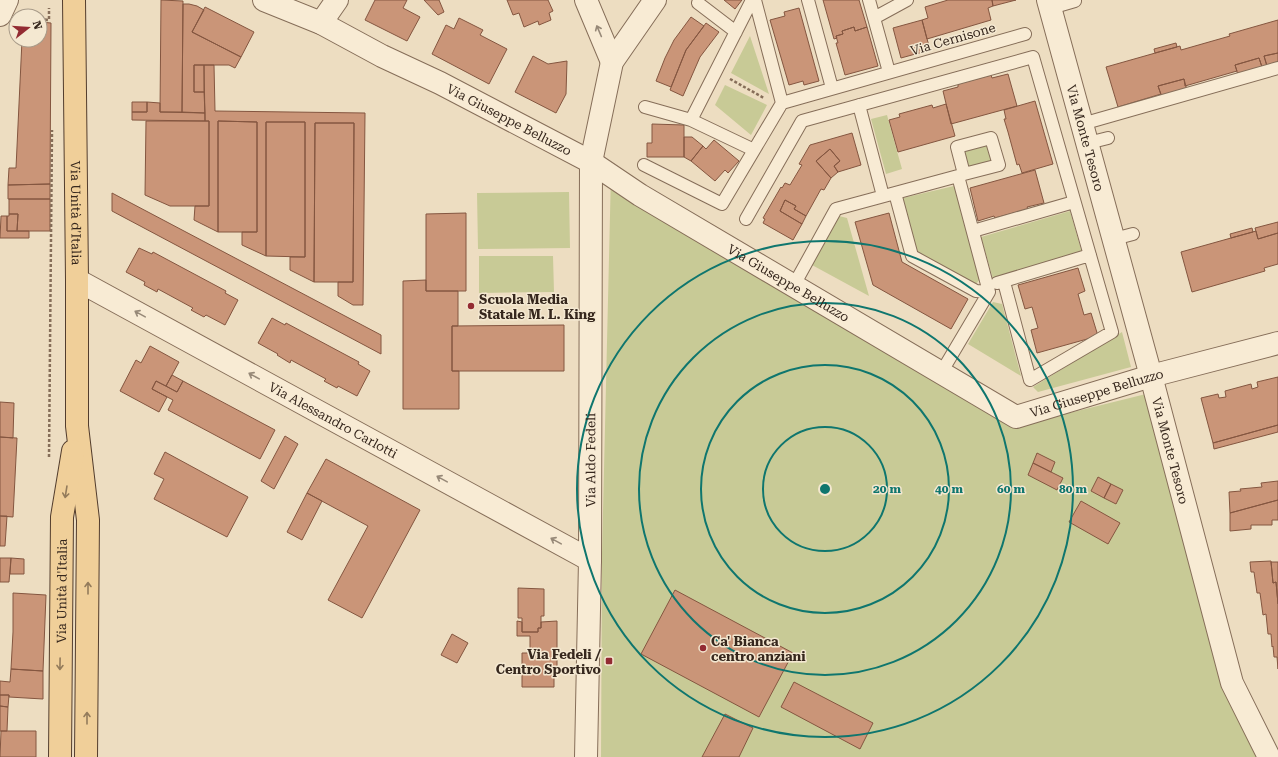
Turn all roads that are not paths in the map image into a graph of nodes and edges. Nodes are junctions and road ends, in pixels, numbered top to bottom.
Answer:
1 (7, 0) edge
2 (74, 0) edge
3 (264, 0) edge
4 (337, 0) edge
5 (586, 0) edge
6 (655, 0) edge
7 (754, 0) edge
8 (808, 0) edge
9 (869, 0) edge
10 (907, 0) edge
11 (1075, 1) dead end
12 (698, 3) dead end
13 (1049, 4) edge
14 (0, 15) edge
15 (874, 18) junction
16 (321, 23) junction
17 (736, 32) junction
18 (1025, 34) dead end
19 (612, 62) junction
20 (1278, 68) edge
21 (889, 72) junction
22 (832, 88) junction
23 (781, 105) junction
24 (858, 105) junction
25 (645, 107) dead end
26 (691, 120) junction
27 (1093, 135) junction
28 (754, 150) junction
29 (590, 162) junction
30 (644, 165) dead end
31 (895, 193) junction
32 (883, 196) junction
33 (1074, 202) junction
34 (746, 219) dead end
35 (973, 232) junction
36 (1090, 256) junction
37 (77, 280) junction
38 (1004, 282) junction
39 (794, 285) junction
40 (989, 289) junction
41 (1278, 343) edge
42 (941, 373) junction
43 (1151, 376) junction
44 (76, 426) junction
45 (590, 560) junction
46 (60, 757) edge
47 (86, 757) edge
48 (586, 757) edge
49 (1269, 757) edge

1 - 14 street
2 - 37 main road, Via Unità d'Italia
3 - 16 street, Via Giuseppe Belluzzo
4 - 16 street
19 -> 5 street
6 - 19 street
7 - 17 lane
7 - 23 lane
8 - 22 lane
9 - 15 lane
10 - 15 lane
11 - 13 lane
12 - 17 lane
13 - 27 street, Via Monte Tesoro
15 - 21 lane
16 - 29 street, Via Giuseppe Belluzzo
17 - 26 lane
18 - 21 lane, Via Cernisone
19 - 29 street, Via Aldo Fedeli
20 - 27 lane
21 - 22 lane, Via Cernisone
22 - 23 lane, Via Cernisone
23 - 28 lane
24 - 32 lane
24 - 33 lane
24 - 34 lane
25 - 26 lane
26 - 28 lane
27 - 43 street, Via Monte Tesoro
28 - 30 lane
29 - 39 street, Via Giuseppe Belluzzo
29 - 45 street, Via Aldo Fedeli
31 - 32 lane
31 - 35 lane
31 - 40 lane
32 - 39 lane
33 - 35 lane
33 - 36 lane
35 - 40 lane
36 - 38 lane
36 - 38 lane
37 - 44 main road, Via Unità d'Italia
45 -> 37 street, Via Alessandro Carlotti
38 - 40 lane
39 - 42 street, Via Giuseppe Belluzzo
40 - 42 lane
41 - 43 street, Via Giuseppe Belluzzo
42 - 43 street, Via Giuseppe Belluzzo
43 - 49 street, Via Monte Tesoro
44 -> 46 main road, Via Unità d'Italia
47 -> 44 main road, Via Unità d'Italia
45 - 48 street, Via Aldo Fedeli

